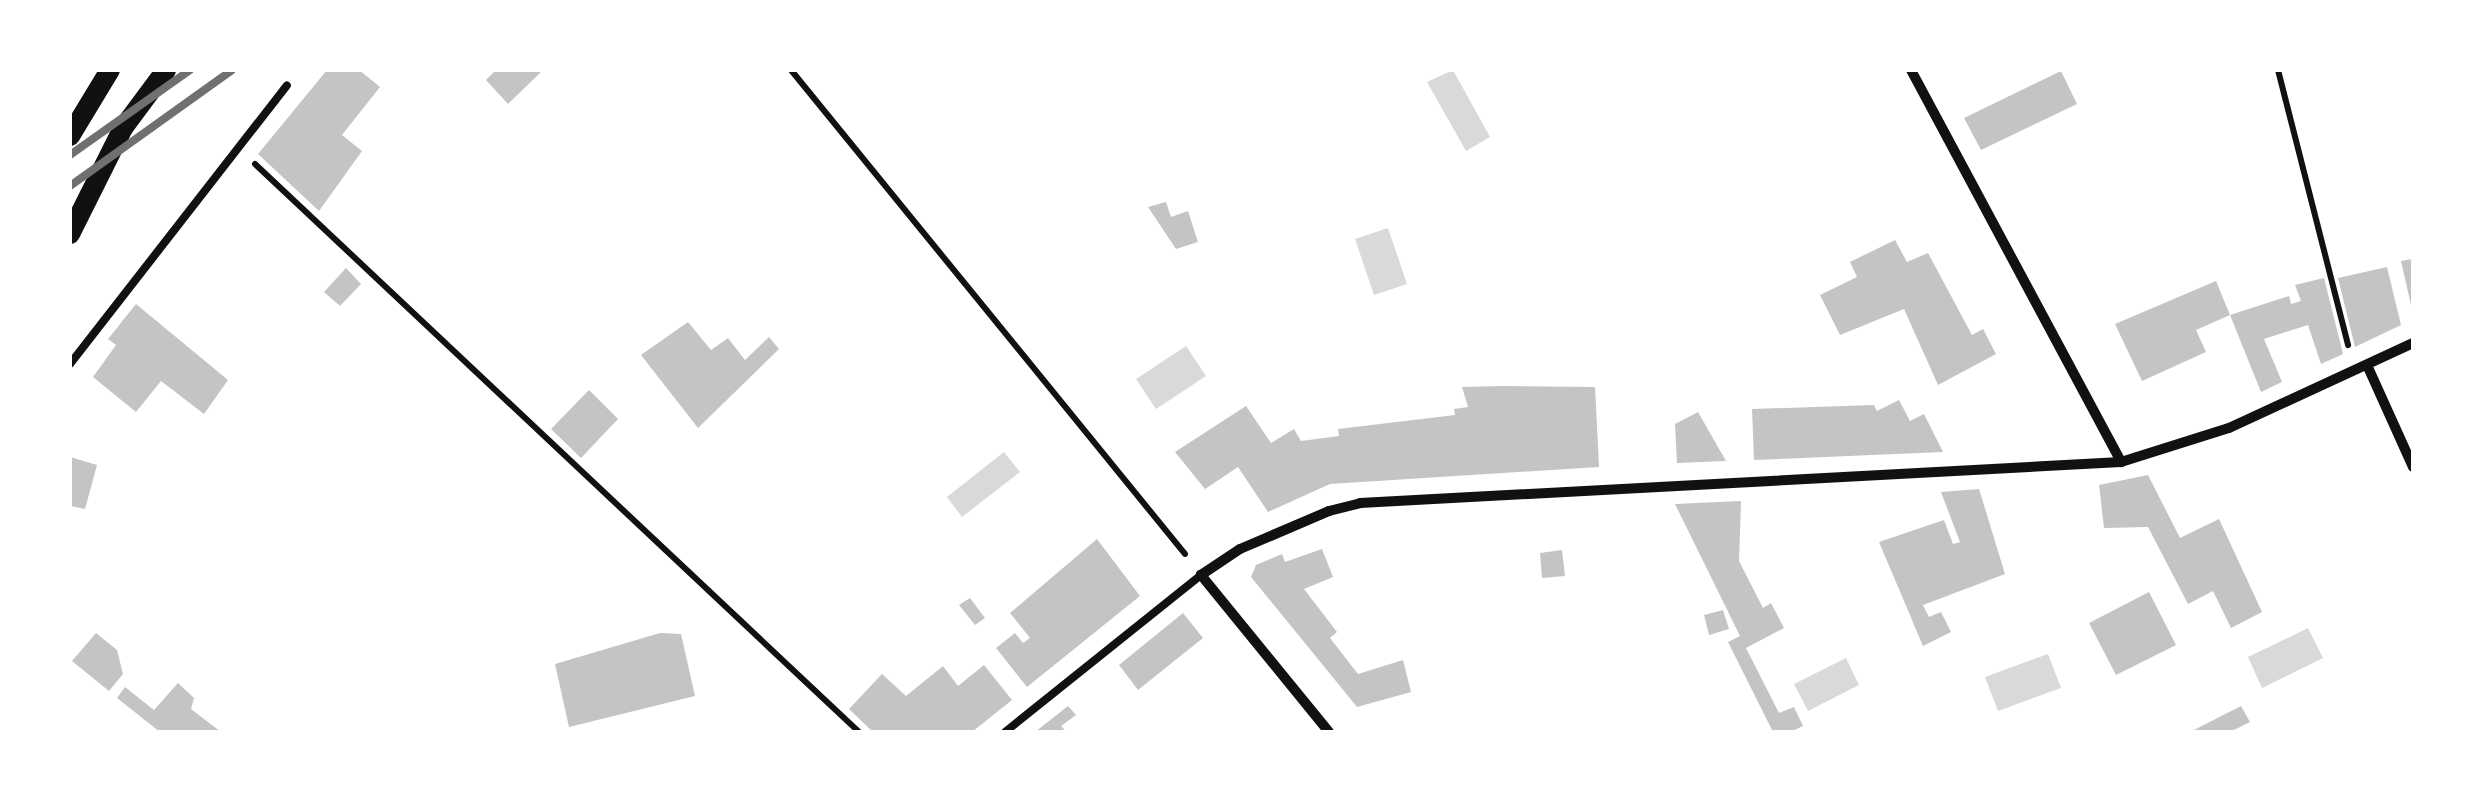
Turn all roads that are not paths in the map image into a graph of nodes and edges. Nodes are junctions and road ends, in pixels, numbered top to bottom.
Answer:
1 (166, 70) edge
2 (1912, 70) edge
3 (108, 73) edge
4 (287, 85) dead end
5 (70, 136) edge
6 (70, 234) edge
7 (2413, 343) edge
8 (70, 364) edge
9 (2366, 364) junction
10 (2122, 462) junction
11 (2413, 467) edge
12 (1202, 575) junction
13 (1005, 732) edge
14 (1329, 732) edge

1 - 6 main road
2 - 10 street
3 - 5 main road
4 - 8 lane
7 - 9 street
9 - 10 street
9 - 11 street
10 - 12 street
12 - 13 lane
12 - 14 street

